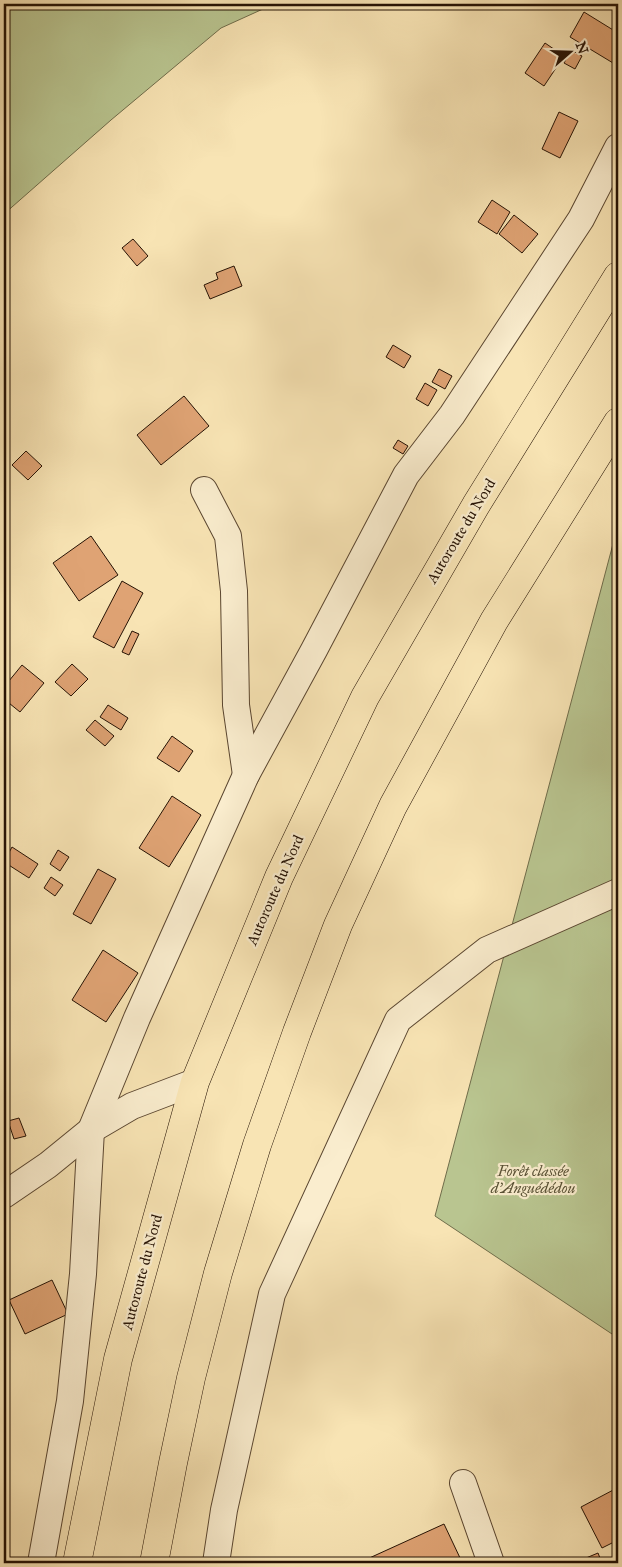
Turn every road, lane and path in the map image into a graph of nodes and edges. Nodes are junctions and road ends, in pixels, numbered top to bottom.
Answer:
1 (618, 147) edge
2 (618, 276) edge
3 (618, 422) edge
4 (204, 490) dead end
5 (246, 776) junction
6 (618, 892) edge
7 (195, 1082) junction
8 (91, 1130) junction
9 (4, 1195) edge
10 (463, 1483) dead end
11 (41, 1563) edge
12 (77, 1563) edge
13 (154, 1563) edge
14 (216, 1563) edge
15 (491, 1563) edge

1 - 5 street
2 - 7 highway, Autoroute du Nord
3 - 13 highway
4 - 5 street
5 - 8 street
6 - 14 street
7 - 8 street
7 - 12 highway, Autoroute du Nord
8 - 9 street
8 - 11 street
10 - 15 street

